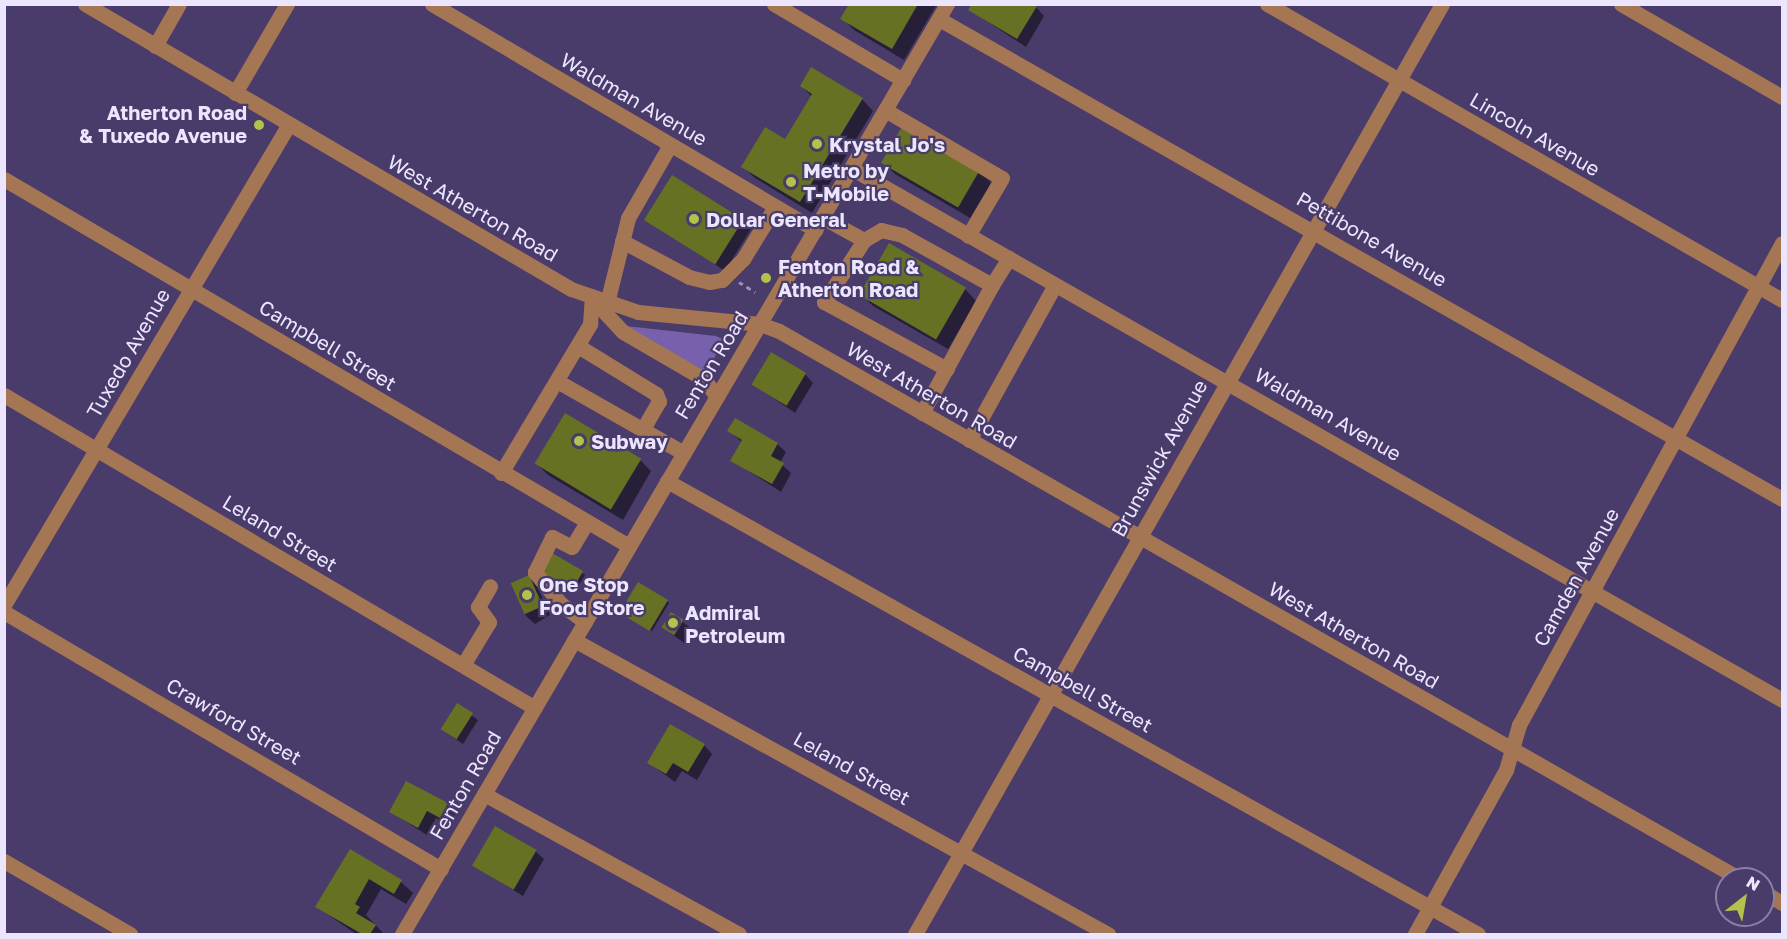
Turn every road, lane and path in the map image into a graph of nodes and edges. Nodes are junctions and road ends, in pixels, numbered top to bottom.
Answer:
1 (85, 4) edge
2 (179, 4) edge
3 (287, 4) edge
4 (432, 4) edge
5 (774, 4) edge
6 (947, 4) edge
7 (1267, 4) edge
8 (1442, 4) edge
9 (1621, 4) edge
10 (939, 19) junction
11 (156, 46) junction
12 (903, 80) junction
13 (1399, 80) junction
14 (235, 93) junction
15 (1782, 97) edge
16 (885, 110) junction
17 (289, 124) junction
18 (670, 145) junction
19 (851, 168) junction
20 (4, 179) edge
21 (775, 207) junction
22 (819, 223) junction
23 (1313, 228) junction
24 (968, 236) junction
25 (864, 240) junction
26 (622, 241) junction
27 (1782, 243) edge
28 (1009, 258) junction
29 (729, 277) junction
30 (992, 285) junction
31 (1055, 285) junction
32 (1759, 286) junction
33 (191, 287) junction
34 (755, 292) dead end
35 (1782, 300) edge
36 (599, 301) junction
37 (760, 324) junction
38 (578, 346) junction
39 (947, 369) junction
40 (1227, 380) junction
41 (557, 381) junction
42 (4, 394) edge
43 (717, 397) junction
44 (922, 413) junction
45 (642, 430) junction
46 (1676, 437) junction
47 (969, 440) junction
48 (96, 448) junction
49 (684, 453) junction
50 (501, 473) junction
51 (667, 481) junction
52 (1782, 499) edge
53 (587, 522) junction
54 (1138, 537) junction
55 (629, 546) junction
56 (490, 586) dead end
57 (1594, 591) junction
58 (4, 605) edge
59 (4, 612) edge
60 (585, 622) junction
61 (574, 640) junction
62 (463, 665) junction
63 (1048, 694) junction
64 (1782, 700) edge
65 (535, 708) junction
66 (1514, 749) junction
67 (484, 794) junction
68 (961, 852) junction
69 (4, 861) edge
70 (1719, 867) edge
71 (441, 868) junction
72 (1430, 907) junction
73 (130, 934) edge
74 (402, 934) edge
75 (739, 934) edge
76 (915, 934) edge
77 (1108, 934) edge
78 (1415, 934) edge
79 (1478, 934) edge

1 - 11 street, West Atherton Road
2 - 11 street
3 - 14 street
4 - 18 street, Waldman Avenue
5 - 12 street
6 - 10 street, Fenton Road
7 - 13 street, Lincoln Avenue
8 - 13 street, Brunswick Avenue
9 - 15 street
10 - 12 street, Fenton Road
10 - 23 street, Pettibone Avenue
11 - 14 street, West Atherton Road
12 - 16 street, Fenton Road
13 - 23 street, Brunswick Avenue
13 - 32 street, Lincoln Avenue
14 - 17 street, West Atherton Road
16 - 19 street, Fenton Road
16 - 24 street
17 - 33 street, Tuxedo Avenue
17 - 36 street, West Atherton Road
18 - 21 street, Waldman Avenue
18 - 26 street
19 - 22 street, Fenton Road
19 - 24 street, Waldman Avenue
20 - 33 street, Campbell Street
21 - 22 street, Waldman Avenue
21 - 29 street
22 - 25 street, Waldman Avenue
22 - 37 street, Fenton Road
23 - 40 street, Brunswick Avenue
23 - 46 street, Pettibone Avenue
24 - 28 street, Waldman Avenue
25 - 30 street
25 - 39 street
26 - 29 street
26 - 36 street
27 - 32 street, Camden Avenue
28 - 30 street
28 - 31 street, Waldman Avenue
29 - 34 path
30 - 39 street
31 - 40 street, Waldman Avenue
31 - 47 street
32 - 35 street, Lincoln Avenue
32 - 46 street, Camden Avenue
33 - 48 street, Tuxedo Avenue
33 - 50 street, Campbell Street
36 - 37 street, West Atherton Road
36 - 38 street
36 - 43 street
37 - 43 street, Fenton Road
37 - 44 street, West Atherton Road
38 - 41 street
38 - 45 street
39 - 44 street
40 - 54 street, Brunswick Avenue
40 - 57 street, Waldman Avenue
41 - 45 street
41 - 50 street
42 - 48 street, Leland Street
43 - 49 street, Fenton Road
44 - 47 street, West Atherton Road
45 - 49 street
46 - 52 street, Pettibone Avenue
46 - 57 street, Camden Avenue
47 - 54 street, West Atherton Road
48 - 58 street, Tuxedo Avenue
48 - 62 street, Leland Street
49 - 51 street, Fenton Road
50 - 53 street, Campbell Street
51 - 55 street, Fenton Road
51 - 63 street, Campbell Street
53 - 55 street, Campbell Street
53 - 60 street
54 - 63 street, Brunswick Avenue
54 - 66 street, West Atherton Road
55 - 60 street, Fenton Road
56 - 62 street
57 - 64 street, Waldman Avenue
57 - 66 street, Camden Avenue
59 - 71 street, Crawford Street
60 - 61 street, Fenton Road
61 - 65 street, Fenton Road
61 - 68 street, Leland Street
62 - 65 street, Leland Street
63 - 68 street, Brunswick Avenue
63 - 72 street, Campbell Street
65 - 67 street, Fenton Road
66 - 70 street, West Atherton Road
66 - 72 street, Camden Avenue
67 - 71 street, Fenton Road
67 - 75 street
68 - 76 street, Brunswick Avenue
68 - 77 street, Leland Street
69 - 73 street
71 - 74 street, Fenton Road
72 - 78 street, Camden Avenue
72 - 79 street, Campbell Street

